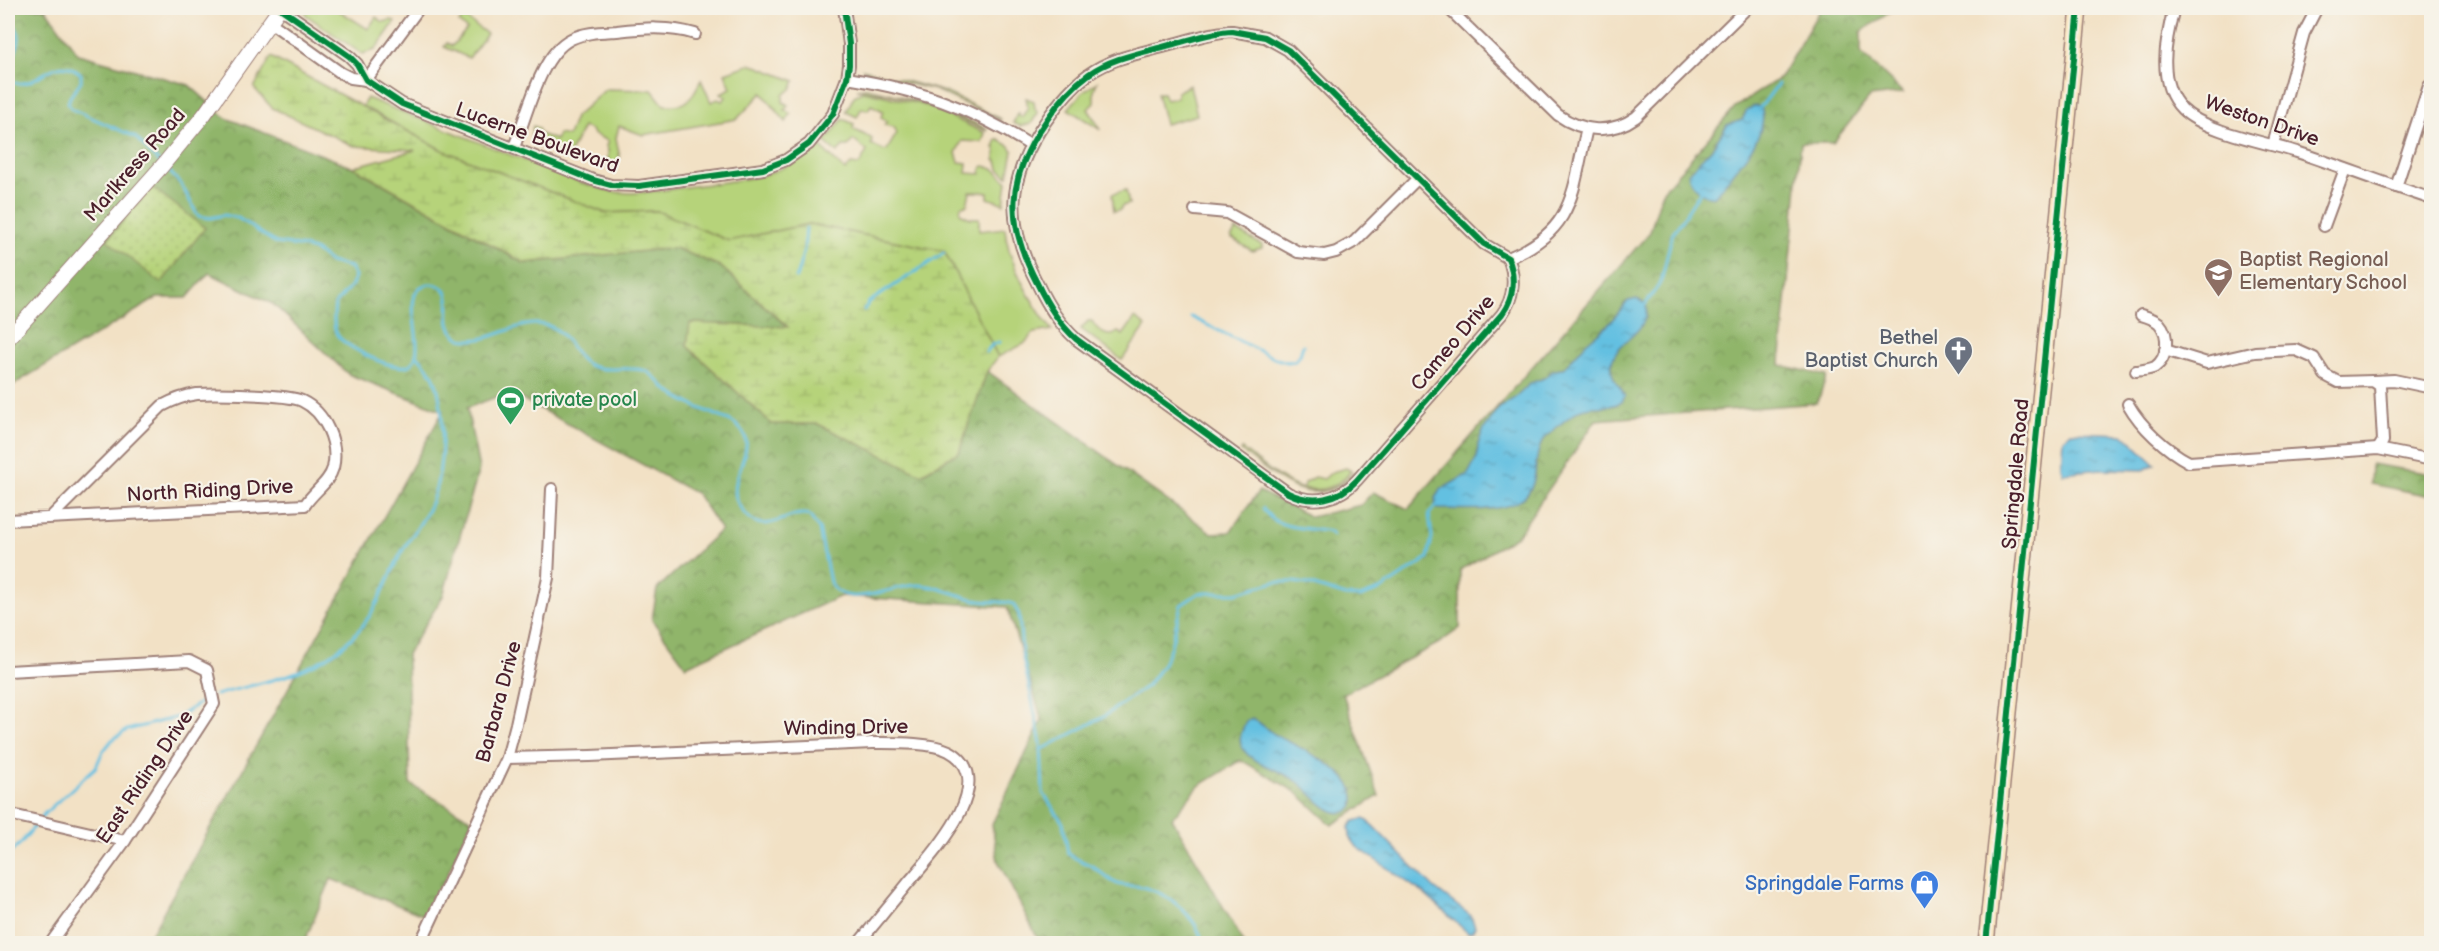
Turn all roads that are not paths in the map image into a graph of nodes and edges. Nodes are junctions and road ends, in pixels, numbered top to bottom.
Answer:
1 (280, 8) edge
2 (419, 8) edge
3 (844, 8) edge
4 (1448, 8) edge
5 (1747, 8) edge
6 (2079, 8) edge
7 (2174, 8) edge
8 (2316, 8) edge
9 (270, 22) junction
10 (694, 34) dead end
11 (847, 78) junction
12 (366, 80) junction
13 (2429, 86) dead end
14 (1587, 128) junction
15 (1030, 145) junction
16 (2273, 145) junction
17 (514, 147) junction
18 (2345, 169) junction
19 (1417, 179) junction
20 (2396, 187) junction
21 (2432, 199) edge
22 (1195, 210) dead end
23 (2324, 226) dead end
24 (1508, 258) junction
25 (2141, 315) dead end
26 (8, 339) edge
27 (2165, 350) junction
28 (2136, 371) dead end
29 (2373, 381) junction
30 (2432, 388) edge
31 (2128, 404) dead end
32 (2378, 449) junction
33 (2432, 460) edge
34 (552, 489) dead end
35 (51, 517) junction
36 (8, 520) edge
37 (8, 670) edge
38 (507, 758) junction
39 (8, 814) edge
40 (125, 841) junction
41 (50, 944) edge
42 (420, 944) edge
43 (858, 944) edge
44 (1986, 944) edge

1 - 9 street, Marlkress Road
1 - 12 street, Lucerne Boulevard
2 - 12 street
3 - 11 street, Lucerne Boulevard
4 - 14 street
5 - 14 street
6 - 44 main road, Springdale Road
7 - 16 street, Weston Drive
8 - 16 street
9 - 12 street, Lucerne Boulevard
9 - 26 street, Marlkress Road
10 - 17 street
11 - 15 street
11 - 17 street, Lucerne Boulevard
12 - 17 street, Lucerne Boulevard
13 - 20 street
14 - 24 street
15 - 19 street, Cameo Drive
15 - 24 street, Cameo Drive
16 - 18 street, Weston Drive
18 - 20 street, Weston Drive
18 - 23 street
19 - 22 street
19 - 24 street, Cameo Drive
20 - 21 street, Weston Drive
25 - 27 street
27 - 28 street
27 - 29 street
29 - 30 street
29 - 32 street
31 - 32 street
32 - 33 street
34 - 38 street, Barbara Drive
35 - 35 street, North Riding Drive
35 - 36 street, North Riding Drive
37 - 40 street, East Riding Drive
38 - 42 street, Barbara Drive
38 - 43 street, Winding Drive
39 - 40 street
40 - 41 street, East Riding Drive

